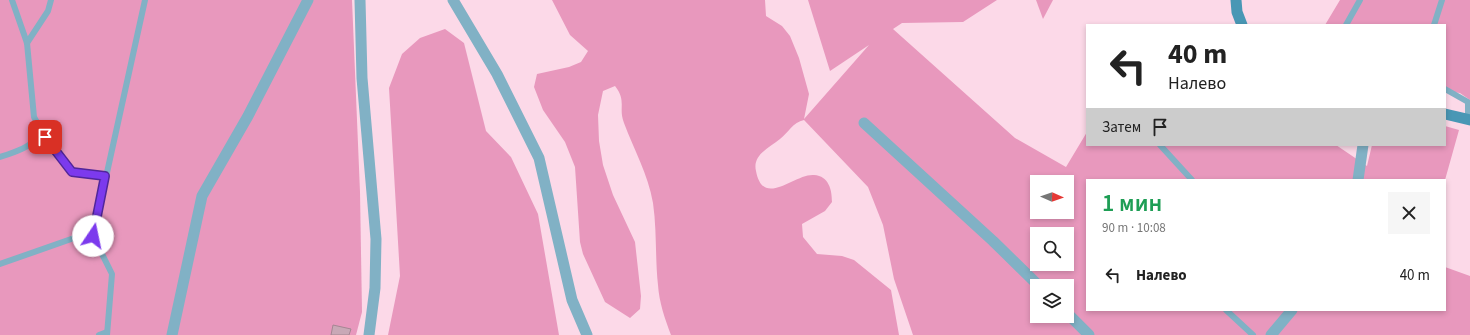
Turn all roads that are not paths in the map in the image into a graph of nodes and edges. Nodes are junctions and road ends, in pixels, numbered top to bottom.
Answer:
1 (12, 0) edge
2 (51, 0) edge
3 (145, 0) edge
4 (308, 0) edge
5 (360, 0) edge
6 (453, 0) edge
7 (1236, 0) edge
8 (1360, 0) edge
9 (1442, 0) edge
10 (1242, 24) edge
11 (1347, 24) edge
12 (1434, 24) edge
13 (27, 43) junction
14 (1446, 90) edge
15 (1446, 114) edge
16 (1469, 120) edge
17 (864, 123) dead end
18 (43, 133) junction
19 (1161, 146) edge
20 (1363, 146) edge
21 (0, 157) edge
22 (105, 176) junction
23 (1191, 179) edge
24 (1358, 179) edge
25 (94, 231) junction
26 (0, 264) edge
27 (1032, 279) edge
28 (1227, 311) edge
29 (1291, 311) edge
30 (1074, 320) edge
31 (107, 334) edge
32 (99, 335) edge
33 (172, 335) edge
34 (369, 335) edge
35 (588, 335) edge
36 (1089, 335) edge
37 (1253, 335) edge
38 (1271, 335) edge

1 - 13 lane
2 - 13 lane
3 - 22 lane
4 - 33 street
5 - 34 street
6 - 35 street
7 - 10 main road
8 - 11 lane
9 - 12 lane
13 - 18 lane
14 - 16 lane
15 - 16 main road
17 - 27 street
18 - 21 lane
18 - 22 lane
19 - 23 lane
20 - 24 street
22 - 25 lane
25 - 26 lane
25 - 31 lane
28 - 37 lane
29 - 38 street
30 - 36 street
31 - 32 lane

